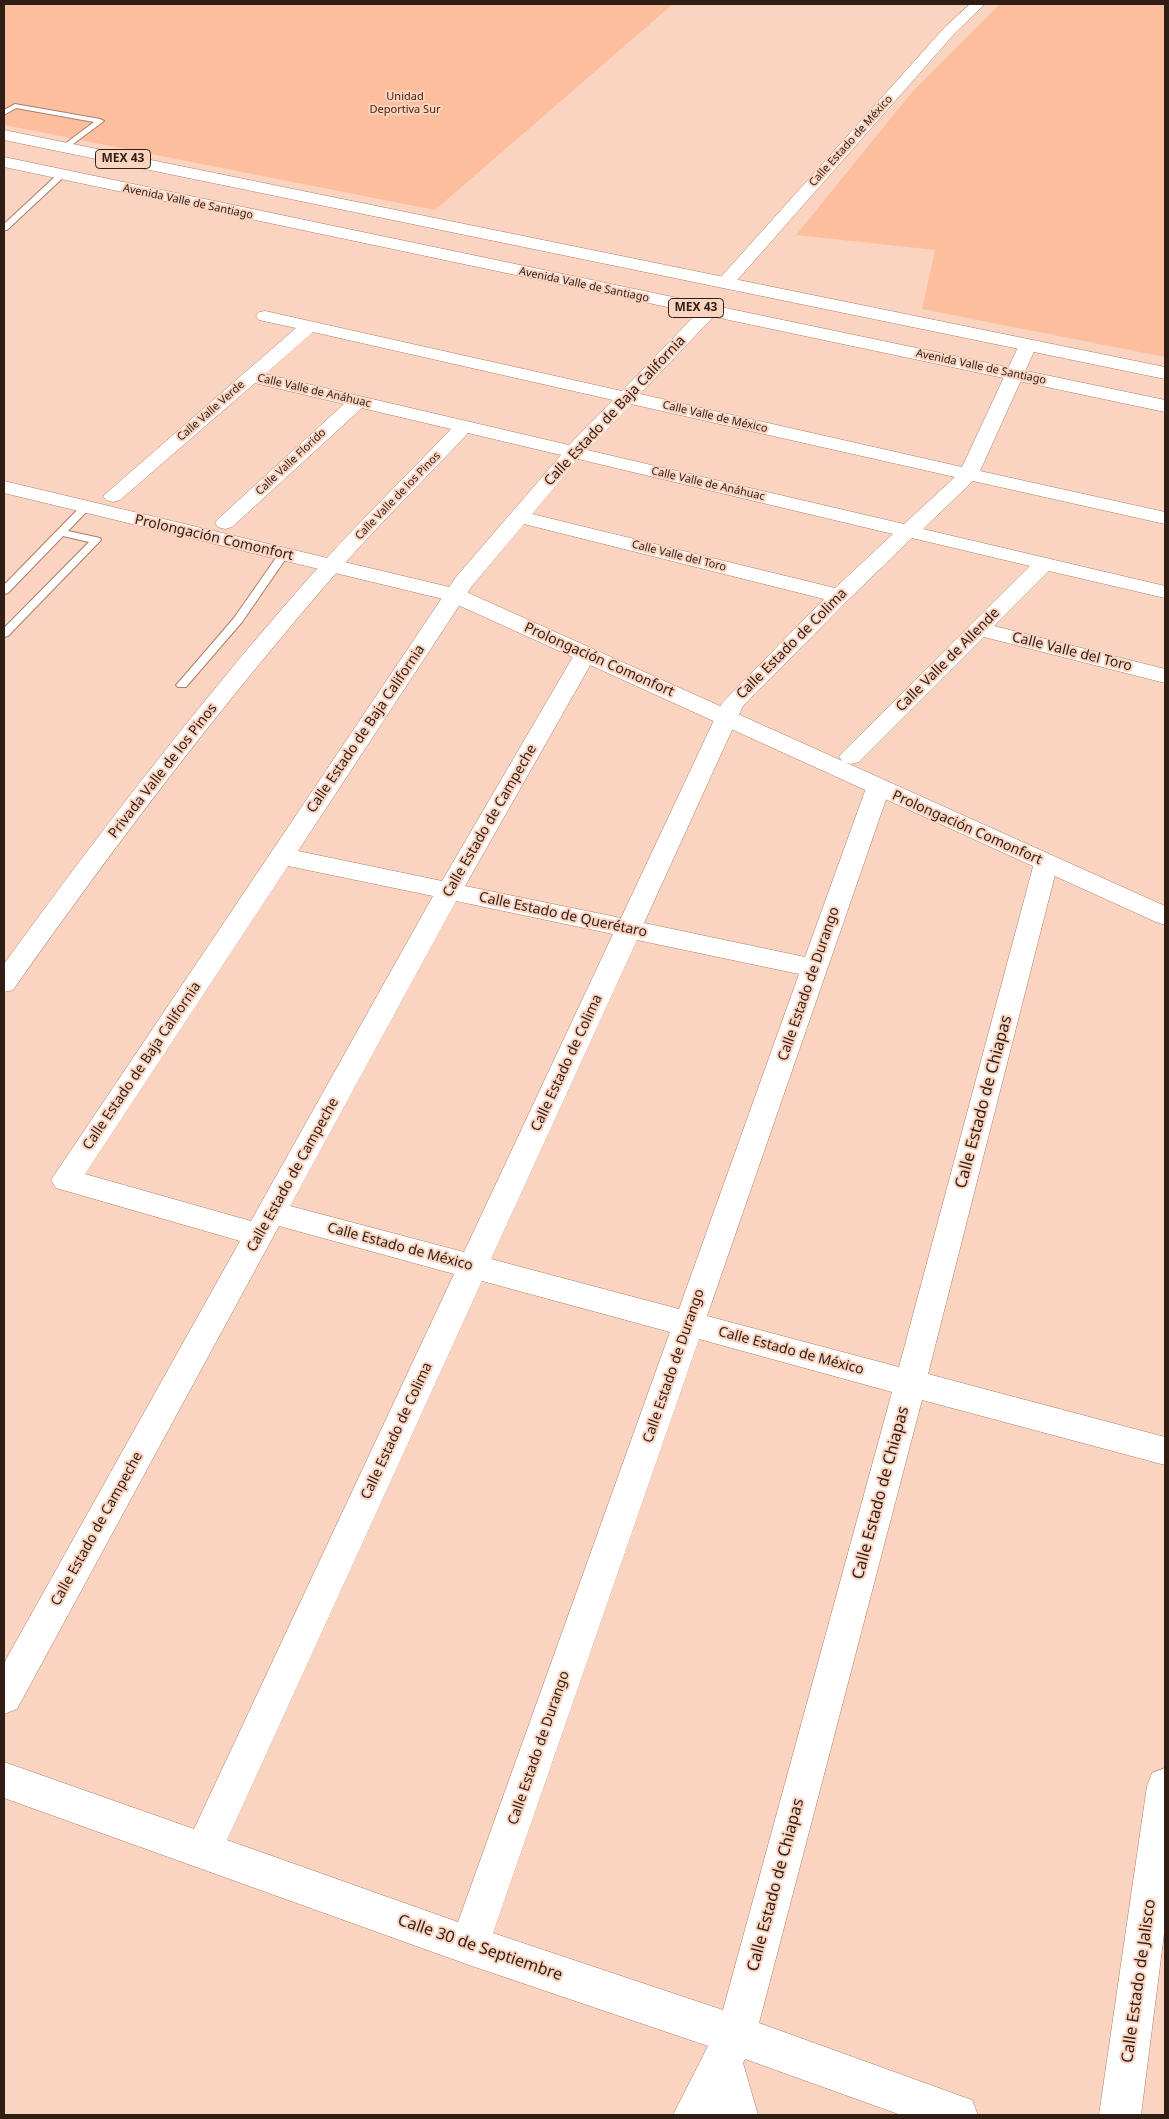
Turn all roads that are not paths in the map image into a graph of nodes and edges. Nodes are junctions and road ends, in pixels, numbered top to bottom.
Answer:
1 (978, 4) edge
2 (4, 113) edge
3 (4, 135) edge
4 (65, 148) junction
5 (4, 162) edge
6 (62, 175) junction
7 (4, 228) edge
8 (726, 282) junction
9 (709, 311) junction
10 (265, 316) dead end
11 (309, 326) junction
12 (1028, 345) junction
13 (1165, 373) edge
14 (1014, 374) junction
15 (251, 376) junction
16 (625, 397) junction
17 (358, 401) junction
18 (1165, 406) edge
19 (464, 426) junction
20 (574, 452) junction
21 (4, 470) edge
22 (969, 474) junction
23 (4, 487) edge
24 (113, 496) junction
25 (86, 507) junction
26 (518, 516) junction
27 (1165, 518) edge
28 (225, 523) junction
29 (908, 531) junction
30 (61, 533) junction
31 (284, 554) junction
32 (337, 559) junction
33 (1045, 563) junction
34 (459, 589) junction
35 (4, 591) edge
36 (1165, 592) edge
37 (838, 596) junction
38 (979, 629) junction
39 (4, 634) edge
40 (585, 655) junction
41 (1165, 676) edge
42 (182, 685) dead end
43 (730, 711) junction
44 (851, 757) junction
45 (878, 788) junction
46 (282, 856) junction
47 (1046, 863) junction
48 (449, 891) junction
49 (1165, 898) edge
50 (1165, 916) edge
51 (629, 929) junction
52 (815, 968) junction
53 (4, 983) edge
54 (66, 1180) joint
55 (266, 1224) junction
56 (473, 1266) junction
57 (688, 1324) junction
58 (910, 1383) junction
59 (1165, 1451) edge
60 (4, 1697) edge
61 (4, 1780) edge
62 (1165, 1786) edge
63 (203, 1851) junction
64 (469, 1944) junction
65 (729, 2049) junction
66 (694, 2115) edge
67 (737, 2115) edge
68 (957, 2115) edge
69 (1120, 2115) edge

1 - 8 street, Calle Estado de México
2 - 4 lane
3 - 4 street, MEX 43
4 - 8 street, MEX 43
5 - 6 street, Avenida Valle de Santiago / MEX 43
6 - 7 lane
6 - 9 street, Avenida Valle de Santiago / MEX 43
8 - 12 street, MEX 43
9 - 14 street, Avenida Valle de Santiago / MEX 43
9 - 16 street, Calle Estado de Baja California
10 - 11 street, Calle Valle de México
11 - 15 street, Calle Valle Verde
11 - 16 street, Calle Valle de México
12 - 13 street, MEX 43
12 - 14 street, Calle Estado de Colima
14 - 18 street, Avenida Valle de Santiago / MEX 43
14 - 22 street, Calle Estado de Colima
15 - 17 street, Calle Valle de Anáhuac
15 - 24 street, Calle Valle Verde
16 - 20 street, Calle Estado de Baja California
16 - 22 street, Calle Valle de México
17 - 19 street, Calle Valle de Anáhuac
17 - 28 street, Calle Valle Florido
19 - 20 street, Calle Valle de Anáhuac
19 - 32 street, Calle Valle de los Pinos
20 - 26 street, Calle Estado de Baja California
20 - 29 street, Calle Valle de Anáhuac
21 - 24 street, Prolongación Comonfort
22 - 27 street, Calle Valle de México
22 - 29 street, Calle Estado de Colima
23 - 25 street, Prolongación Comonfort
24 - 28 street, Prolongación Comonfort
25 - 30 lane
25 - 31 street, Prolongación Comonfort
26 - 34 street, Calle Estado de Baja California
26 - 37 street, Calle Valle del Toro
28 - 32 street, Prolongación Comonfort
29 - 33 street, Calle Valle de Anáhuac
29 - 37 street, Calle Estado de Colima
30 - 35 lane
30 - 39 lane
31 - 32 street, Prolongación Comonfort
31 - 42 lane
32 - 34 street, Prolongación Comonfort
32 - 53 street, Privada Valle de los Pinos
33 - 36 street, Calle Valle de Anáhuac
33 - 38 street, Calle Valle de Allende
34 - 40 street, Prolongación Comonfort
34 - 43 street, Prolongación Comonfort
34 - 46 street, Calle Estado de Baja California
37 - 43 street, Calle Estado de Colima
38 - 41 street, Calle Valle del Toro
38 - 44 street, Calle Valle de Allende
40 - 43 street, Prolongación Comonfort
40 - 48 street, Calle Estado de Campeche
43 - 44 street, Prolongación Comonfort
43 - 45 street, Prolongación Comonfort
43 - 51 street, Calle Estado de Colima
44 - 49 street, Prolongación Comonfort
45 - 47 street, Prolongación Comonfort
45 - 52 street, Calle Estado de Durango
46 - 48 street, Calle Estado de Querétaro
46 - 54 street, Calle Estado de Baja California
47 - 50 street, Prolongación Comonfort
47 - 58 street, Calle Estado de Chiapas
48 - 51 street, Calle Estado de Querétaro
48 - 55 street, Calle Estado de Campeche
51 - 52 street, Calle Estado de Querétaro
51 - 56 street, Calle Estado de Colima
52 - 57 street, Calle Estado de Durango
54 - 55 street, Calle Estado de México
55 - 56 street, Calle Estado de México
55 - 60 street, Calle Estado de Campeche
56 - 57 street, Calle Estado de México
56 - 63 street, Calle Estado de Colima
57 - 58 street, Calle Estado de México
57 - 64 street, Calle Estado de Durango
58 - 59 street, Calle Estado de México
58 - 65 street, Calle Estado de Chiapas
61 - 63 street, Calle 30 de Septiembre
62 - 69 street, Calle Estado de Jalisco
63 - 64 street, Calle 30 de Septiembre
64 - 65 street, Calle 30 de Septiembre
65 - 66 street, Calle Estado de Chiapas
65 - 67 street
65 - 68 street, Calle 30 de Septiembre

